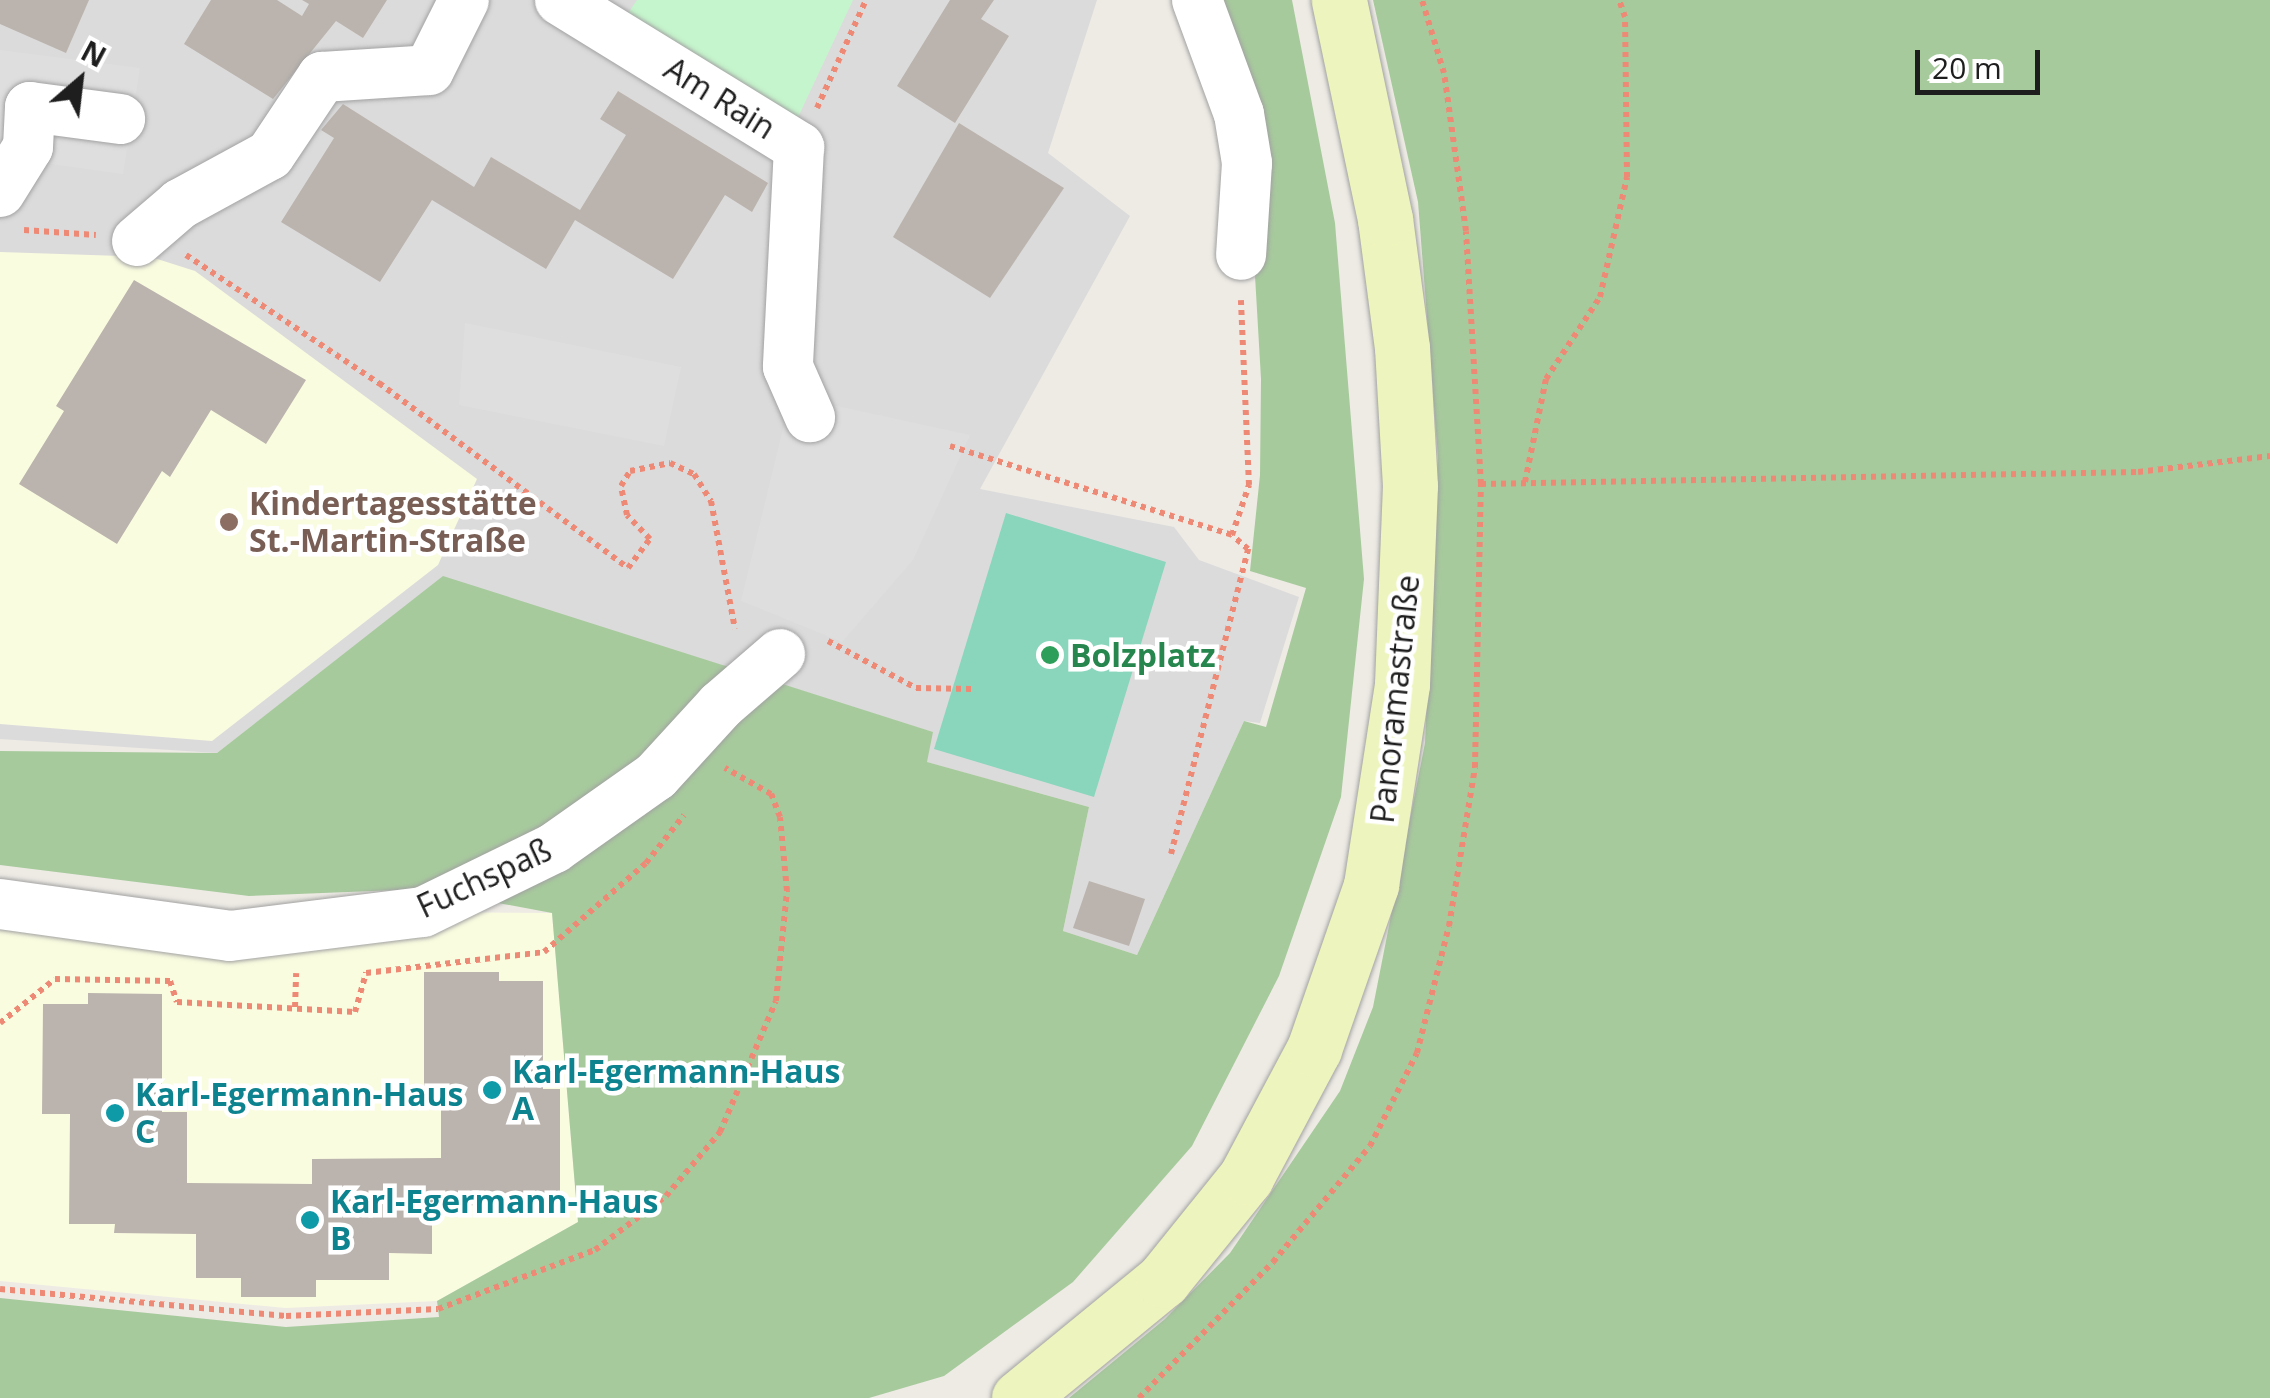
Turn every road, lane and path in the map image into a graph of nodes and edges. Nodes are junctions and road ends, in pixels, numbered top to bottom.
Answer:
1 (464, 0) edge
2 (560, 0) edge
3 (866, 0) edge
4 (1197, 0) edge
5 (1339, 0) edge
6 (1620, 0) edge
7 (120, 120) dead end
8 (799, 148) junction
9 (8, 210) edge
10 (136, 241) junction
11 (1241, 255) joint
12 (810, 418) dead end
13 (950, 446) dead end
14 (2270, 456) edge
15 (1525, 482) junction
16 (1481, 484) dead end
17 (1232, 535) junction
18 (762, 640) joint
19 (828, 641) dead end
20 (972, 689) dead end
21 (720, 705) junction
22 (1170, 854) dead end
23 (0, 904) edge
24 (544, 952) dead end
25 (296, 973) dead end
26 (295, 1007) junction
27 (0, 1023) edge
28 (0, 1289) edge
29 (1019, 1398) edge

1 - 10 street
2 - 8 street, Am Rain
3 - 8 path
4 - 11 street
5 - 29 main road, Panoramastraße
6 - 15 path
7 - 9 street
8 - 12 street, Am Rain
9 - 10 path
10 - 18 path
11 - 17 path
13 - 17 path
14 - 15 path
15 - 16 path
17 - 22 path
18 - 21 street, Fuchspaß
19 - 20 path
21 - 23 street, Fuchspaß
21 - 28 path
24 - 26 path
25 - 26 path
26 - 27 path

